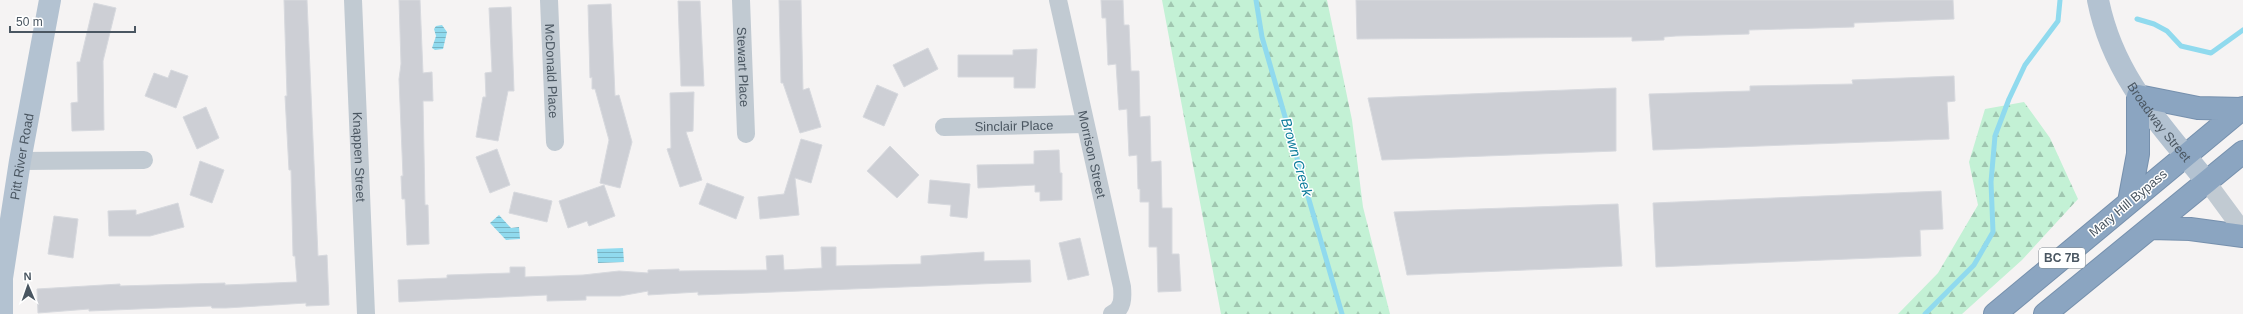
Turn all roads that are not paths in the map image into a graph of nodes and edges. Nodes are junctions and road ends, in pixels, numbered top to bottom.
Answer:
1 (50, 0) edge
2 (353, 0) edge
3 (549, 0) edge
4 (740, 0) edge
5 (1058, 0) edge
6 (2098, 0) edge
7 (2138, 96) junction
8 (2243, 109) edge
9 (1084, 124) junction
10 (944, 127) dead end
11 (746, 134) dead end
12 (555, 142) dead end
13 (2243, 152) edge
14 (2185, 155) junction
15 (144, 160) dead end
16 (20, 161) junction
17 (2207, 182) junction
18 (2130, 202) junction
19 (2151, 228) junction
20 (2243, 231) edge
21 (2243, 236) edge
22 (1115, 311) edge
23 (2, 314) edge
24 (366, 314) edge
25 (1996, 314) edge
26 (2045, 314) edge

1 - 16 main road, Pitt River Road
2 - 24 street, Knappen Street
3 - 12 street, McDonald Place
4 - 11 street, Stewart Place
5 - 9 street, Morrison Street
6 - 7 main road, Broadway Street
7 - 8 highway
7 - 14 main road, Broadway Street
7 - 18 highway
8 - 14 highway, Mary Hill Bypass / BC 7B
9 - 10 street, Sinclair Place
9 - 22 street, Morrison Street
13 - 17 highway, BC 7B
14 - 17 main road, Broadway Street
14 - 18 highway, Mary Hill Bypass / BC 7B
15 - 16 street
16 - 23 main road, Pitt River Road
17 - 19 highway, BC 7B
17 - 20 street, Broadway Street
18 - 25 highway, Mary Hill Bypass / BC 7B
19 - 21 highway
19 - 26 highway, BC 7B

